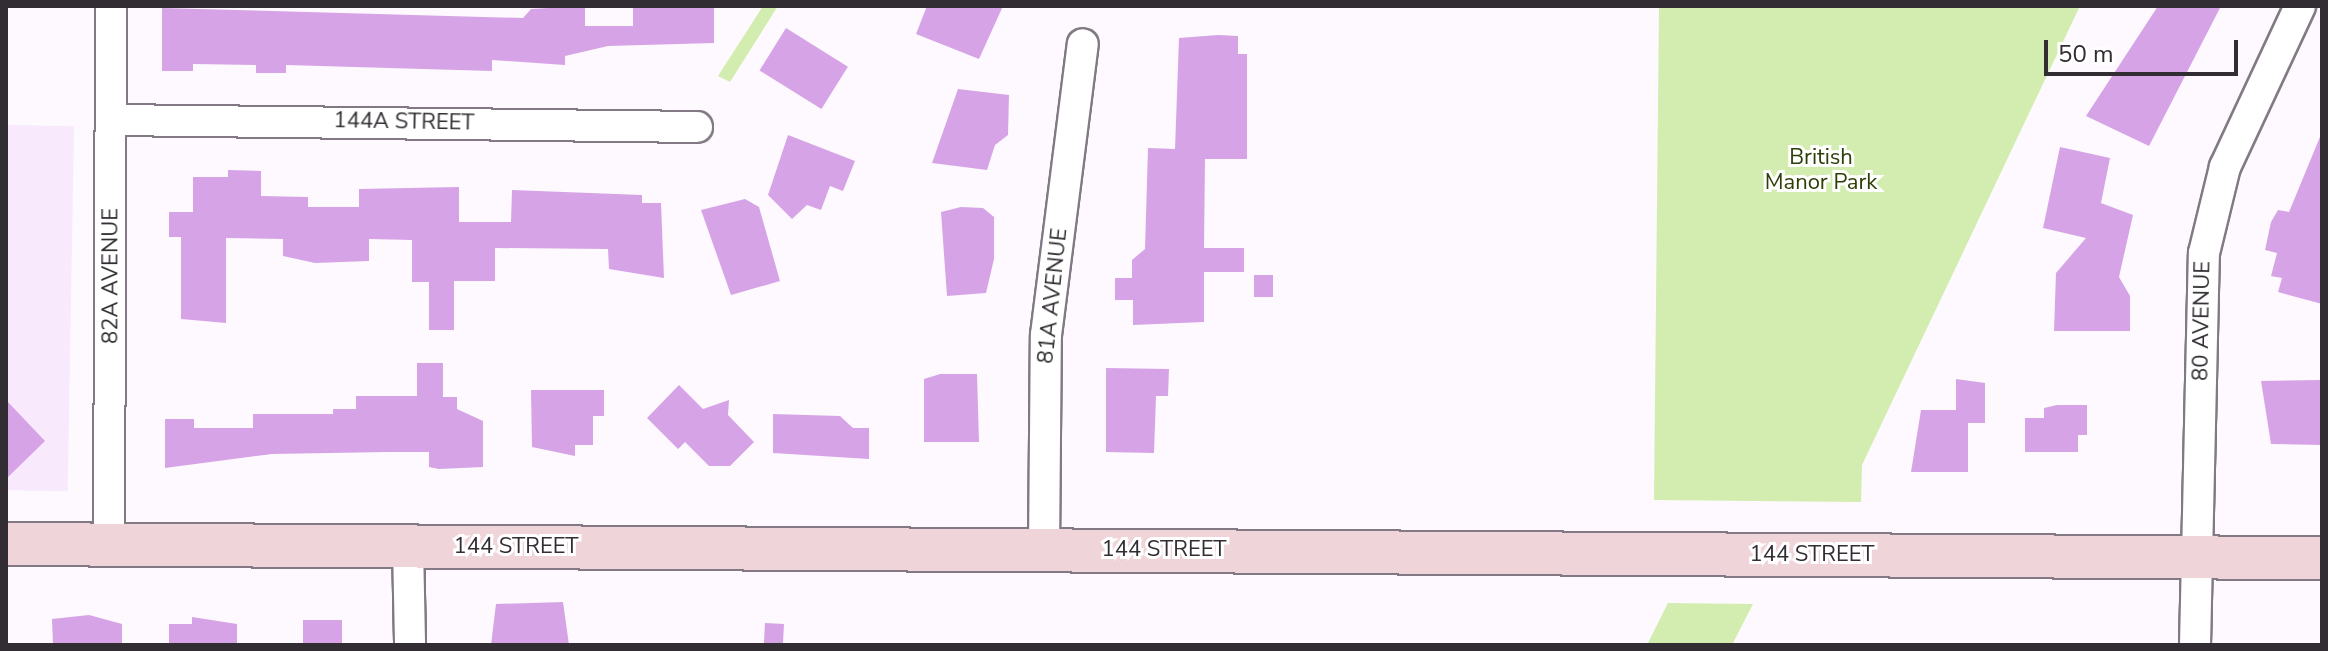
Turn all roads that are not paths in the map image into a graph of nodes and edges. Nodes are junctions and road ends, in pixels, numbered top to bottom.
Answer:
1 (111, 6) edge
2 (2300, 6) edge
3 (1083, 44) dead end
4 (111, 120) junction
5 (697, 127) dead end
6 (6, 544) edge
7 (109, 546) junction
8 (408, 546) junction
9 (1044, 550) junction
10 (2322, 558) edge
11 (2194, 559) junction
12 (410, 645) edge
13 (2195, 645) edge

1 - 4 street, 82A AVENUE
2 - 11 street, 80 AVENUE
3 - 9 street, 81A AVENUE
4 - 5 street, 144A STREET
4 - 7 street, 82A AVENUE
6 - 7 main road, 144 STREET
7 - 8 main road, 144 STREET
8 - 9 main road, 144 STREET
8 - 12 street
9 - 11 main road, 144 STREET
10 - 11 main road, 144 STREET
11 - 13 street, 80 AVENUE

